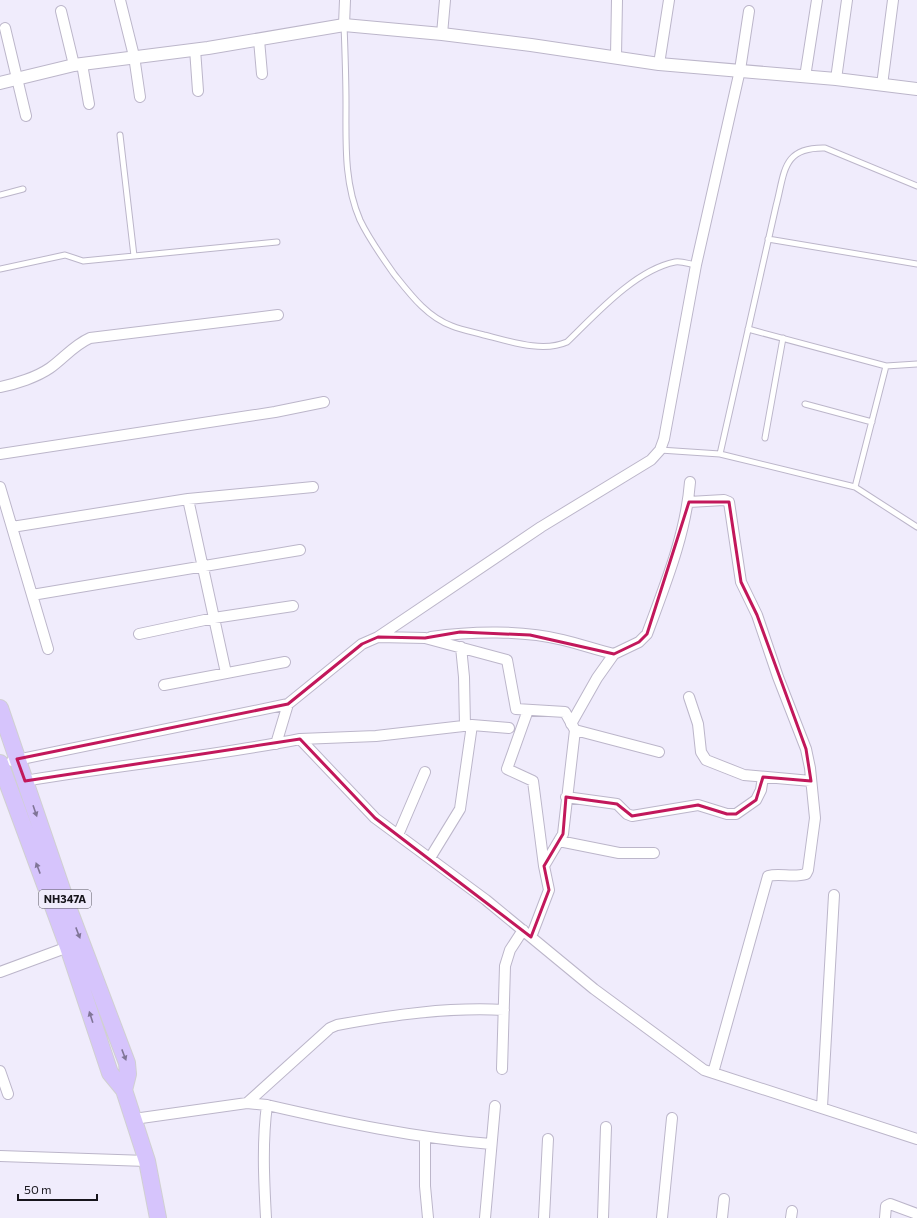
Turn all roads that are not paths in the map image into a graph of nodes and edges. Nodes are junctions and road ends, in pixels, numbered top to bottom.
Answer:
1 (120, 0) edge
2 (345, 0) edge
3 (445, 0) edge
4 (617, 0) edge
5 (669, 0) edge
6 (817, 0) edge
7 (847, 0) edge
8 (893, 0) edge
9 (61, 11) dead end
10 (749, 11) dead end
11 (344, 25) junction
12 (5, 28) dead end
13 (442, 34) junction
14 (259, 40) junction
15 (195, 49) junction
16 (134, 56) junction
17 (616, 56) junction
18 (78, 64) junction
19 (659, 64) junction
20 (740, 70) junction
21 (262, 74) dead end
22 (805, 77) junction
23 (17, 78) junction
24 (836, 79) junction
25 (0, 82) edge
26 (882, 85) junction
27 (917, 89) edge
28 (198, 91) dead end
29 (140, 97) dead end
30 (89, 104) dead end
31 (26, 116) dead end
32 (120, 135) dead end
33 (917, 186) edge
34 (23, 189) dead end
35 (0, 195) edge
36 (768, 239) junction
37 (277, 242) dead end
38 (134, 256) junction
39 (917, 264) edge
40 (696, 265) junction
41 (0, 269) edge
42 (278, 315) dead end
43 (748, 329) junction
44 (783, 338) junction
45 (917, 364) edge
46 (886, 366) junction
47 (0, 387) edge
48 (324, 402) dead end
49 (805, 404) dead end
50 (872, 422) junction
51 (765, 438) dead end
52 (660, 450) junction
53 (0, 454) edge
54 (720, 454) junction
55 (690, 482) dead end
56 (313, 486) dead end
57 (0, 487) edge
58 (854, 487) junction
59 (188, 499) junction
60 (689, 502) junction
61 (12, 527) junction
62 (917, 527) edge
63 (300, 550) dead end
64 (202, 566) junction
65 (32, 595) junction
66 (293, 606) dead end
67 (214, 618) junction
68 (139, 634) dead end
69 (378, 637) junction
70 (425, 638) junction
71 (460, 647) junction
72 (48, 649) dead end
73 (614, 654) junction
74 (285, 662) dead end
75 (226, 673) junction
76 (164, 685) dead end
77 (689, 696) dead end
78 (288, 704) junction
79 (0, 708) edge
80 (528, 710) junction
81 (468, 726) junction
82 (573, 727) junction
83 (508, 728) dead end
84 (300, 739) junction
85 (276, 744) junction
86 (659, 752) dead end
87 (17, 759) junction
88 (0, 763) edge
89 (425, 772) dead end
90 (763, 777) junction
91 (25, 781) junction
92 (811, 781) junction
93 (566, 797) junction
94 (398, 835) junction
95 (559, 841) junction
96 (654, 853) dead end
97 (430, 858) junction
98 (544, 866) junction
99 (834, 895) dead end
100 (523, 930) junction
101 (531, 937) junction
102 (68, 947) junction
103 (0, 972) edge
104 (504, 1010) junction
105 (502, 1069) dead end
106 (0, 1071) edge
107 (713, 1073) junction
108 (124, 1090) junction
109 (8, 1094) dead end
110 (247, 1103) junction
111 (267, 1105) junction
112 (495, 1106) dead end
113 (822, 1107) junction
114 (672, 1118) dead end
115 (134, 1119) junction
116 (606, 1127) dead end
117 (425, 1137) junction
118 (548, 1139) dead end
119 (917, 1139) edge
120 (491, 1144) junction
121 (0, 1156) edge
122 (147, 1161) junction
123 (724, 1198) dead end
124 (917, 1214) edge
125 (158, 1218) edge
126 (266, 1218) edge
127 (428, 1218) edge
128 (485, 1218) edge
129 (544, 1218) edge
130 (603, 1218) edge
131 (662, 1218) edge
132 (722, 1218) edge
133 (885, 1218) edge

1 - 16 street
2 - 11 street
3 - 13 street
4 - 17 street
5 - 19 street
6 - 22 street
7 - 24 street
8 - 26 street
9 - 18 street
10 - 20 street
11 - 13 street
11 - 14 street
11 - 40 lane
12 - 23 street
13 - 17 street
14 - 15 street
14 - 21 street
15 - 16 street
15 - 28 street
16 - 18 street
16 - 29 street
17 - 19 street
18 - 23 street
18 - 30 street
19 - 20 street
20 - 22 street
20 - 40 street
22 - 24 street
23 - 25 street
23 - 31 street
24 - 26 street
26 - 27 street
32 - 38 lane
33 - 36 lane
34 - 35 lane
36 - 39 lane
36 - 43 lane
37 - 38 lane
38 - 41 lane
40 - 52 street
42 - 47 street
43 - 44 lane
43 - 54 lane
44 - 46 lane
44 - 51 lane
45 - 46 lane
46 - 50 lane
48 - 53 street
49 - 50 lane
50 - 58 lane
52 - 54 lane
52 - 69 street
54 - 58 lane
55 - 60 street
56 - 59 street
57 - 61 street
58 - 62 lane
59 - 61 street
59 - 64 street
60 - 73 street
60 - 92 street
61 - 65 street
63 - 64 street
64 - 65 street
64 - 67 street
65 - 72 street
66 - 67 street
67 - 68 street
67 - 75 street
69 - 70 street
69 - 78 street
70 - 71 street
70 - 73 street
71 - 80 street
71 - 81 street
73 - 82 street
74 - 75 street
75 - 76 street
77 - 90 street
78 - 85 street
78 - 87 street
79 - 87 highway, NH347A
80 - 82 street
80 - 98 street
81 - 83 street
81 - 84 street
81 - 97 street
82 - 86 street
82 - 93 street
84 - 85 street
84 - 94 street
85 - 91 street
87 - 88 street
87 - 91 highway, NH347A
102 -> 88 highway, NH347A
89 - 94 street
90 - 92 street
90 - 93 street
91 -> 108 highway, NH347A
92 - 107 street
93 - 95 street
94 - 97 street
95 - 96 street
95 - 98 street
97 - 100 street
98 - 101 street
99 - 113 street
100 - 101 street
100 - 104 street
101 - 107 street
102 - 103 street
108 -> 102 highway, NH347A
104 - 105 street
104 - 110 street
106 - 109 street
107 - 113 street
108 - 115 highway, NH347A
110 - 111 street
110 - 115 street
111 - 117 street
111 - 126 street
112 - 120 street
113 - 119 street
114 - 131 street
115 - 122 highway, NH347A
116 - 130 street
117 - 120 street
117 - 127 street
118 - 129 street
120 - 128 street
121 - 122 street
122 - 125 highway, NH347A
123 - 132 street
124 - 133 street

